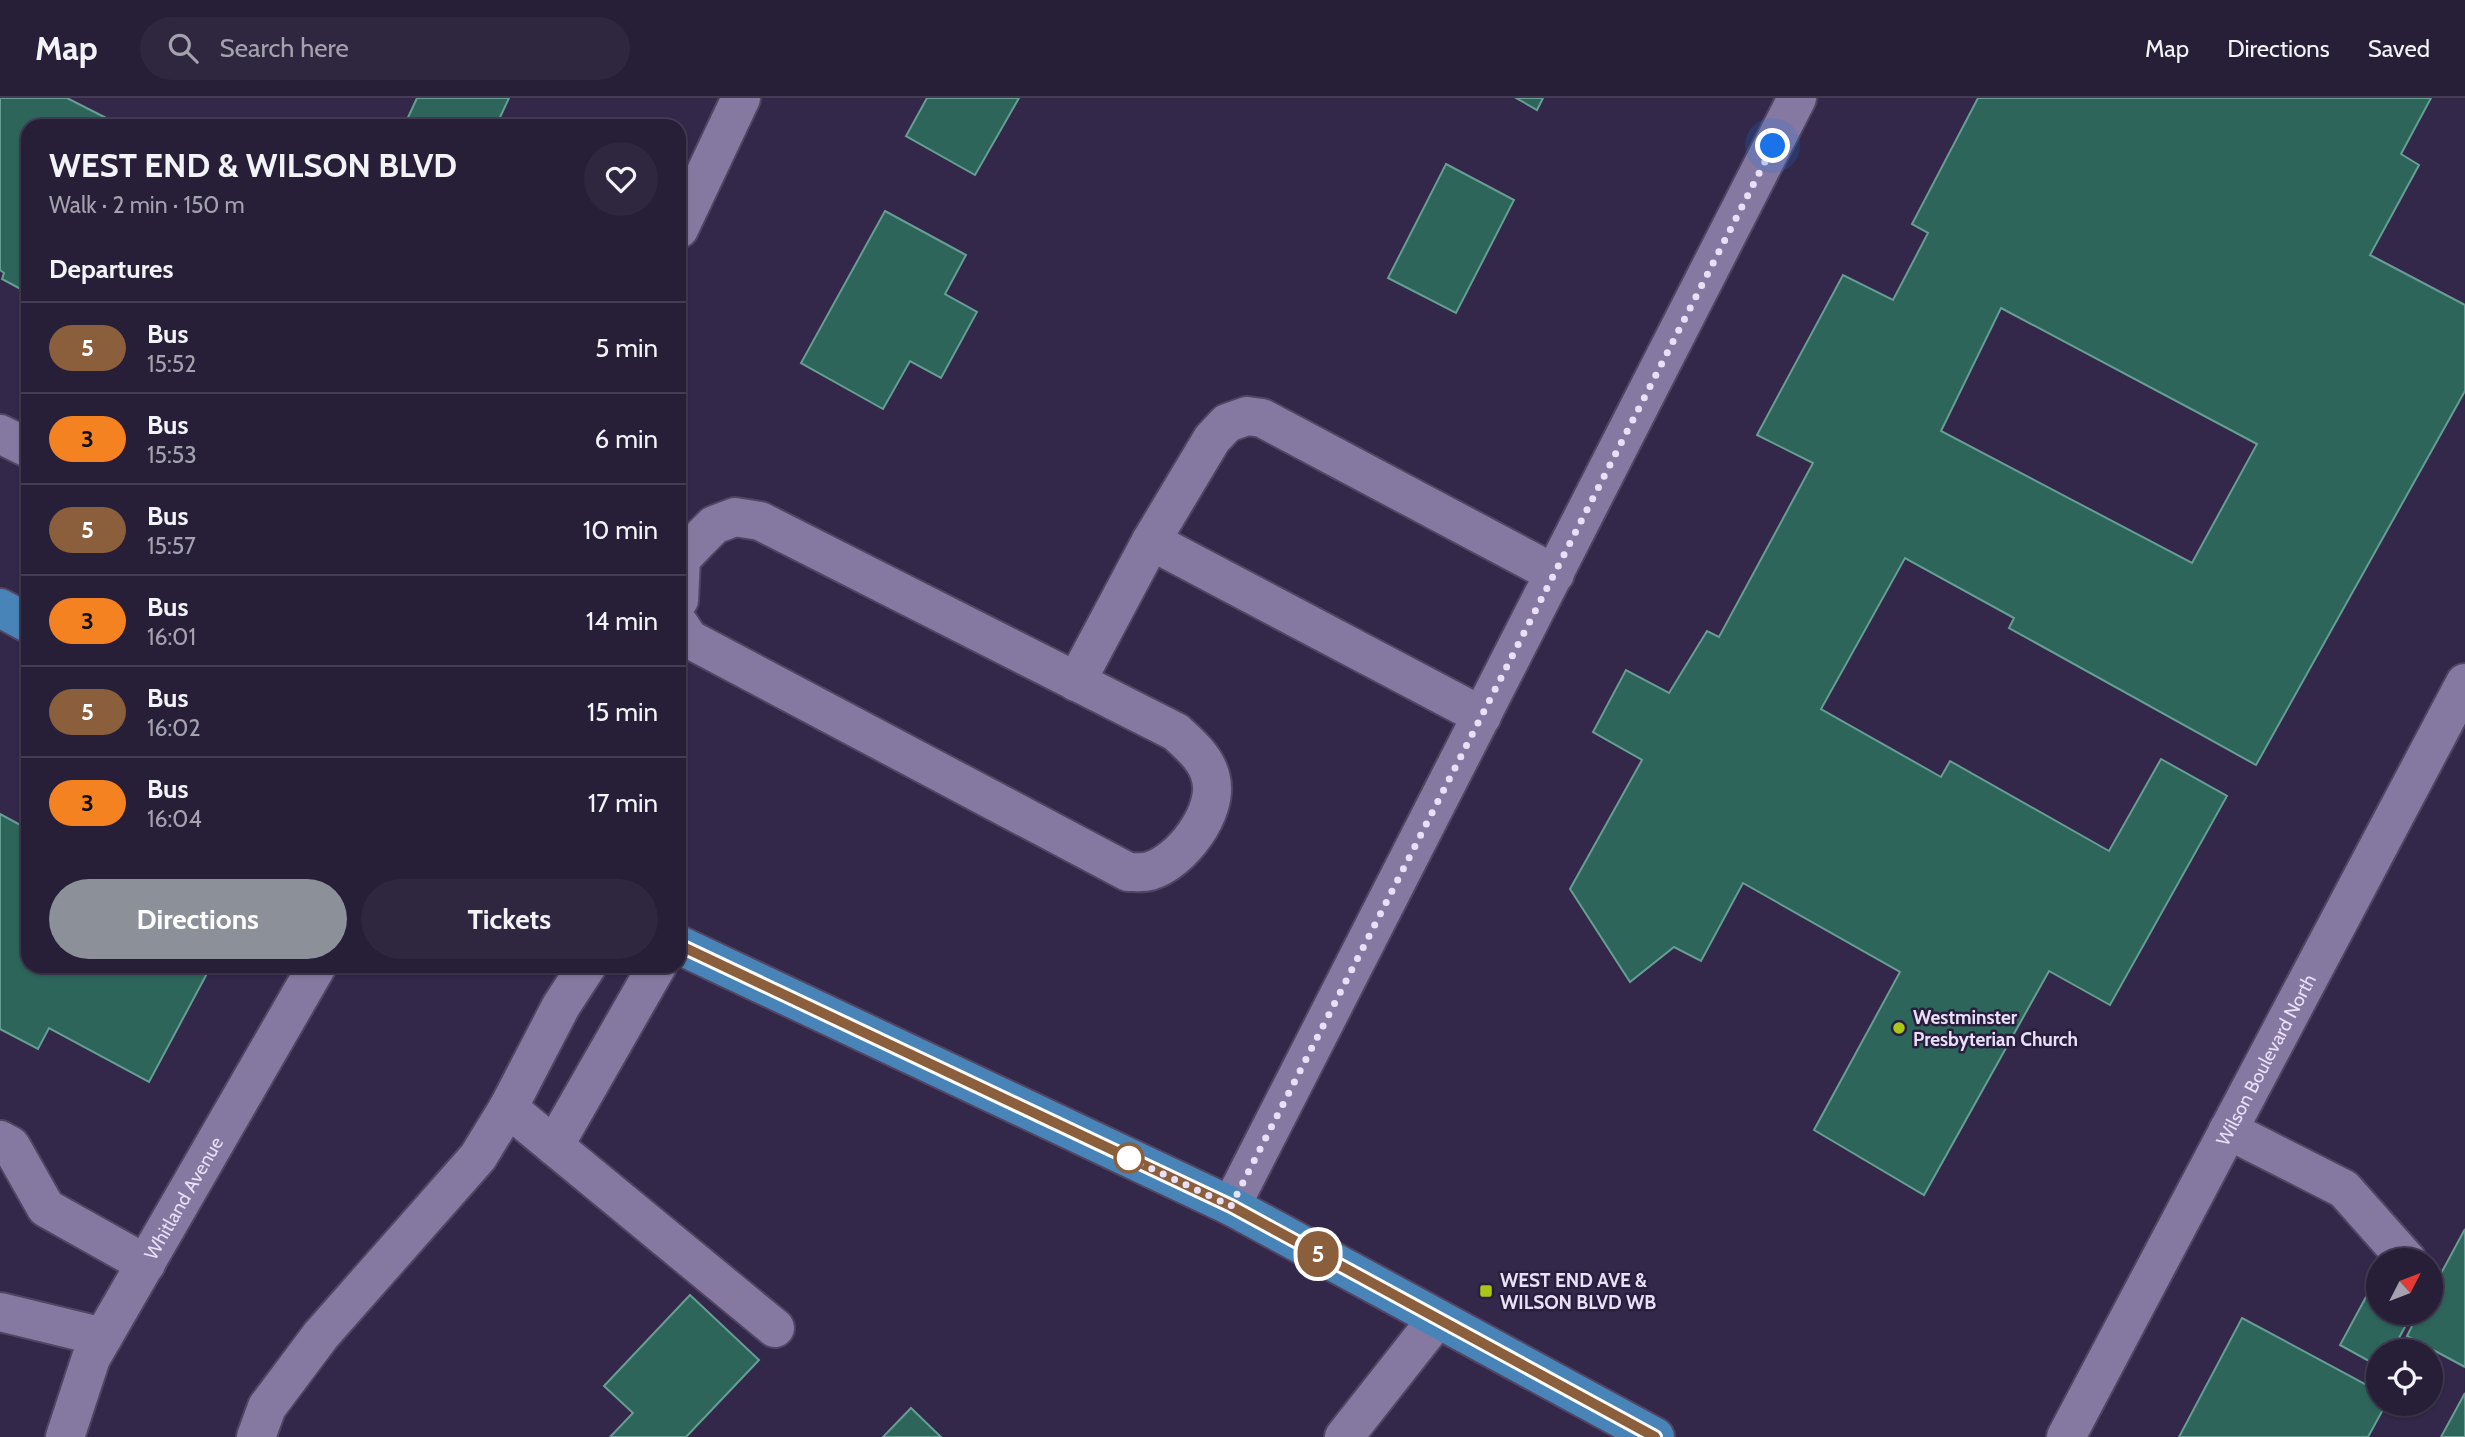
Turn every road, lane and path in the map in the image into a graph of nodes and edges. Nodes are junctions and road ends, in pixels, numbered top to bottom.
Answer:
1 (741, 98) edge
2 (1797, 98) edge
3 (686, 214) edge
4 (0, 434) edge
5 (21, 444) edge
6 (1151, 541) junction
7 (686, 552) edge
8 (1555, 574) junction
9 (0, 608) edge
10 (21, 619) edge
11 (686, 634) edge
12 (1076, 682) junction
13 (2465, 684) edge
14 (1482, 716) junction
15 (686, 948) edge
16 (313, 973) edge
17 (582, 973) edge
18 (653, 973) edge
19 (508, 1108) junction
20 (2228, 1130) junction
21 (0, 1140) edge
22 (554, 1146) junction
23 (1231, 1206) junction
24 (2396, 1248) edge
25 (146, 1264) junction
26 (0, 1312) edge
27 (1437, 1319) junction
28 (775, 1328) dead end
29 (103, 1337) junction
30 (65, 1437) edge
31 (256, 1437) edge
32 (1343, 1437) edge
33 (1655, 1437) edge
34 (2066, 1437) edge

1 - 3 street
2 - 8 street
4 - 5 street
6 - 8 street
6 - 12 street
6 - 14 street
7 - 12 street
8 - 14 street
9 - 10 main road
11 - 12 street
13 - 20 street, Wilson Boulevard North
14 - 23 street
15 - 23 main road
16 - 25 street, Whitland Avenue
17 - 19 street
18 - 22 street
19 - 22 street
19 - 31 street
20 - 24 street
20 - 34 street, Wilson Boulevard North
21 - 25 street
22 - 28 street
23 - 27 main road
25 - 29 street, Whitland Avenue
26 - 29 street
27 - 32 street
27 - 33 main road
29 - 30 street, Whitland Avenue

